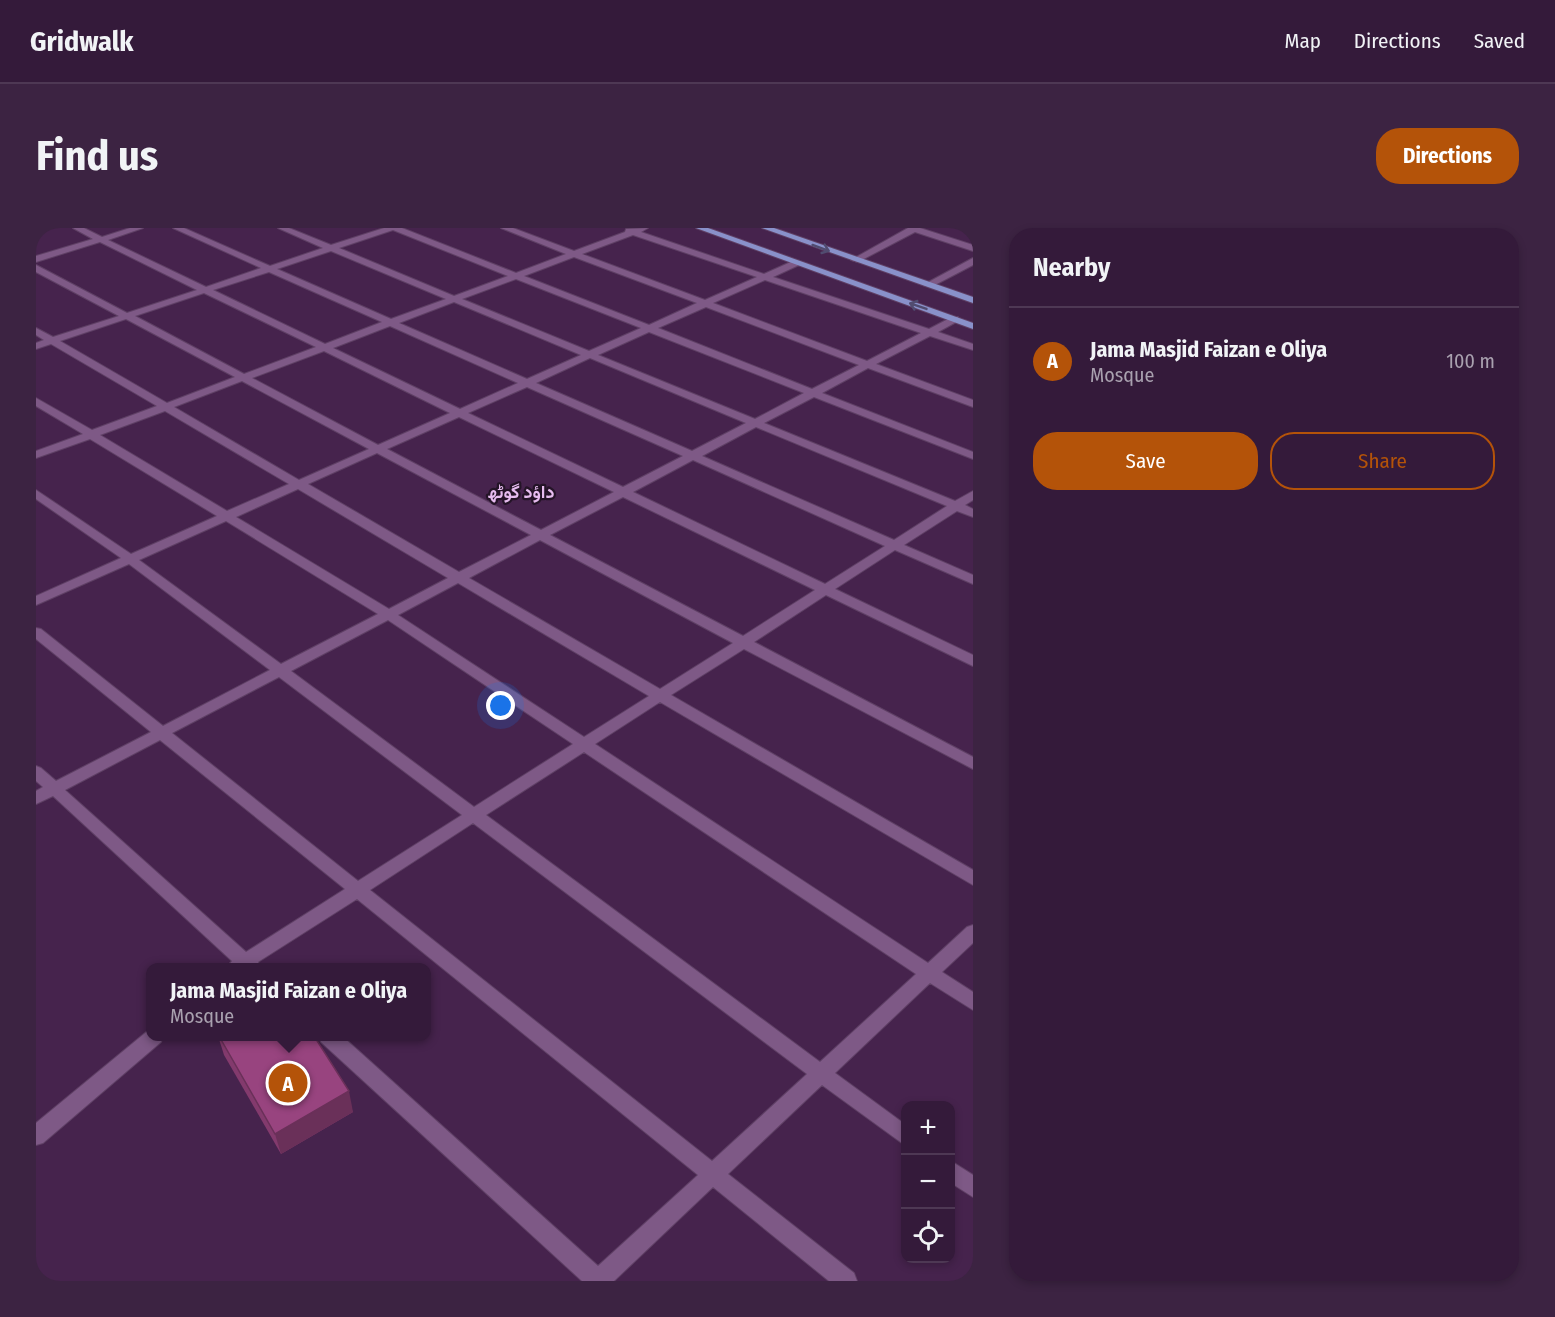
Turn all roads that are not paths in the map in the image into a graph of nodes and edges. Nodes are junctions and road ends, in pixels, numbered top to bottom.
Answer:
1 (76, 228) edge
2 (139, 228) edge
3 (177, 228) edge
4 (282, 228) edge
5 (393, 228) edge
6 (505, 228) edge
7 (622, 228) edge
8 (644, 228) edge
9 (700, 228) edge
10 (766, 228) edge
11 (914, 228) edge
12 (633, 232) junction
13 (100, 239) junction
14 (331, 248) junction
15 (973, 248) edge
16 (574, 254) junction
17 (36, 259) edge
18 (855, 260) junction
19 (973, 261) edge
20 (795, 263) junction
21 (36, 268) edge
22 (269, 269) junction
23 (516, 276) junction
24 (765, 277) junction
25 (928, 285) junction
26 (205, 290) junction
27 (454, 299) junction
28 (973, 300) edge
29 (705, 303) junction
30 (126, 316) junction
31 (955, 319) junction
32 (391, 322) junction
33 (973, 326) edge
34 (649, 328) junction
35 (36, 331) edge
36 (930, 332) junction
37 (52, 340) junction
38 (36, 346) edge
39 (973, 347) edge
40 (324, 348) junction
41 (590, 355) junction
42 (868, 365) junction
43 (243, 378) junction
44 (527, 383) junction
45 (813, 393) junction
46 (36, 401) edge
47 (973, 404) edge
48 (165, 407) junction
49 (459, 413) junction
50 (755, 423) junction
51 (91, 435) junction
52 (378, 449) junction
53 (36, 455) edge
54 (692, 456) junction
55 (973, 456) edge
56 (298, 484) junction
57 (623, 492) junction
58 (36, 494) edge
59 (973, 495) edge
60 (956, 506) junction
61 (973, 513) edge
62 (226, 516) junction
63 (540, 535) junction
64 (894, 545) junction
65 (130, 559) junction
66 (458, 578) junction
67 (973, 580) edge
68 (825, 589) junction
69 (36, 601) edge
70 (388, 614) junction
71 (36, 632) edge
72 (743, 642) junction
73 (973, 661) edge
74 (280, 670) junction
75 (659, 695) junction
76 (161, 732) junction
77 (584, 744) junction
78 (973, 764) edge
79 (36, 772) edge
80 (53, 788) junction
81 (36, 798) edge
82 (473, 814) junction
83 (973, 878) edge
84 (356, 888) junction
85 (973, 932) edge
86 (241, 963) edge
87 (246, 963) edge
88 (929, 973) junction
89 (973, 1002) edge
90 (148, 1041) edge
91 (334, 1041) edge
92 (821, 1073) junction
93 (901, 1133) edge
94 (36, 1136) edge
95 (713, 1173) junction
96 (955, 1174) edge
97 (973, 1188) edge
98 (598, 1281) edge
99 (846, 1281) edge

1 - 13 street
2 - 13 street
3 - 22 street
4 - 14 street
5 - 14 street
5 - 23 street
6 - 16 street
7 - 12 street
8 - 12 street
9 - 20 main road
10 -> 18 main road
11 - 15 street
11 - 18 street
12 - 16 street
12 - 24 street
13 - 17 street
13 - 26 street
14 - 22 street
14 - 27 street
16 - 23 street
16 - 29 street
18 - 25 main road
19 - 25 street
20 - 24 street
31 -> 20 main road
21 - 30 street
22 - 26 street
22 - 32 street
23 - 27 street
23 - 34 street
24 - 29 street
24 - 36 street
25 - 28 main road
26 - 30 street
26 - 40 street
27 - 32 street
27 - 41 street
29 - 34 street
29 - 42 street
30 - 37 street
30 - 43 street
31 - 33 main road
31 - 36 street
32 - 40 street
32 - 44 street
34 - 41 street
34 - 45 street
35 - 37 street
36 - 39 street
36 - 42 street
37 - 38 street
37 - 48 street
40 - 43 street
40 - 49 street
41 - 44 street
41 - 50 street
42 - 45 street
42 - 47 street
43 - 48 street
43 - 52 street
44 - 49 street
44 - 54 street
45 - 50 street
45 - 55 street
46 - 51 street
48 - 51 street
48 - 56 street
49 - 52 street
49 - 57 street
50 - 54 street
50 - 60 street
51 - 53 street
51 - 62 street
52 - 56 street
52 - 63 street
54 - 57 street
54 - 64 street
56 - 62 street
56 - 66 street
57 - 63 street
57 - 68 street
58 - 65 street
59 - 60 street
60 - 61 street
60 - 64 street
62 - 65 street
62 - 70 street
63 - 66 street
63 - 72 street
64 - 67 street
64 - 68 street
65 - 69 street
65 - 74 street
66 - 70 street
66 - 75 street
68 - 72 street
68 - 73 street
70 - 74 street
70 - 77 street
71 - 76 street
72 - 75 street
72 - 78 street
74 - 76 street
74 - 82 street
75 - 77 street
75 - 83 street
76 - 80 street
76 - 84 street
77 - 82 street
77 - 88 street
79 - 80 street
80 - 81 street
80 - 86 street
82 - 84 street
82 - 92 street
84 - 87 street
84 - 95 street
85 - 88 street
88 - 89 street
88 - 92 street
90 - 94 street
91 - 98 street
92 - 93 street
92 - 95 street
95 - 98 street
95 - 99 street
96 - 97 street

